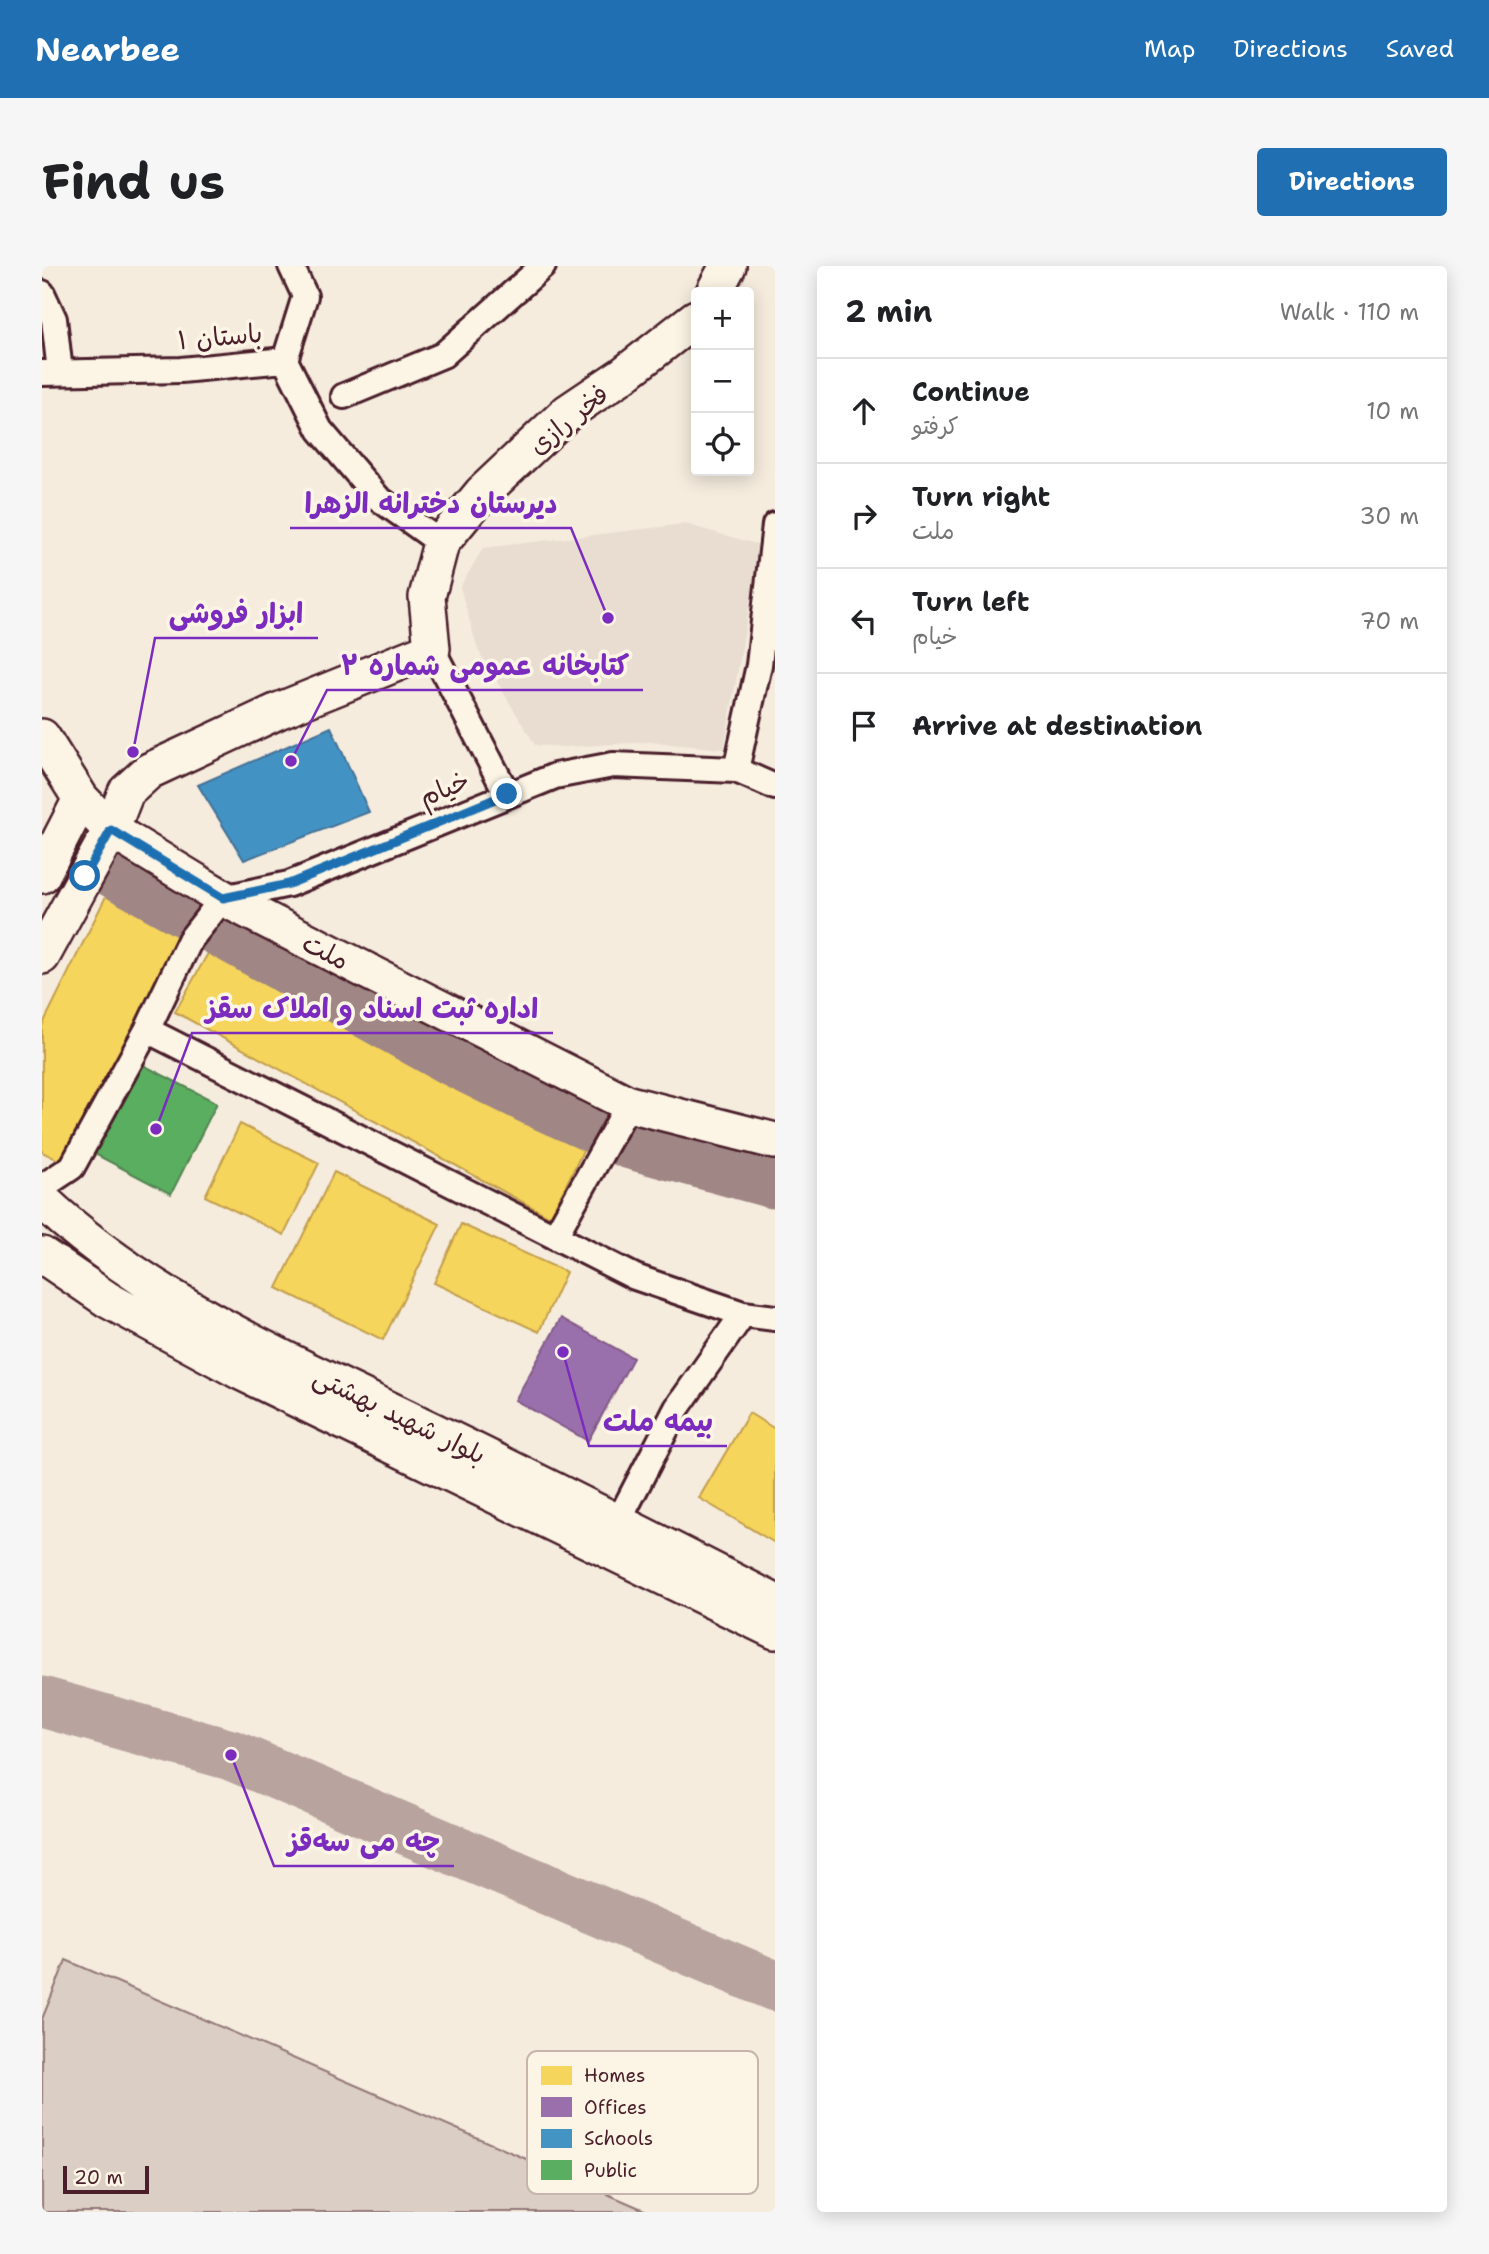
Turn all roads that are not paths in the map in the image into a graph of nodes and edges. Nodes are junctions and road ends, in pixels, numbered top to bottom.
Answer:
1 (291, 266) edge
2 (543, 266) edge
3 (727, 266) edge
4 (716, 287) edge
5 (42, 293) edge
6 (691, 322) edge
7 (285, 360) junction
8 (51, 373) edge
9 (344, 396) dead end
10 (775, 525) edge
11 (441, 543) junction
12 (432, 649) junction
13 (767, 666) edge
14 (42, 737) edge
15 (736, 770) junction
16 (775, 787) edge
17 (507, 794) junction
18 (81, 799) junction
19 (111, 830) junction
20 (42, 875) edge
21 (223, 898) junction
22 (42, 956) edge
23 (147, 1030) junction
24 (629, 1104) junction
25 (775, 1141) edge
26 (42, 1187) edge
27 (42, 1200) edge
28 (555, 1236) junction
29 (42, 1255) edge
30 (743, 1314) junction
31 (775, 1318) edge
32 (618, 1522) junction
33 (775, 1602) edge
34 (775, 1631) edge

1 - 7 street
2 - 9 street
3 - 4 street
5 - 8 street
6 - 11 street, فخر رازی
7 - 8 street, باستان ۱
7 - 11 street, باستان ۱
10 - 13 street
11 - 12 street, فخر رازی
12 - 17 street
12 - 19 street
13 - 15 street
14 - 18 street, ملت
15 - 16 street, خیام
15 - 17 street, خیام
17 - 21 street, خیام
18 - 19 street, ملت
18 - 20 street
19 - 21 street, ملت
19 - 22 street
21 - 23 street
21 - 24 street, ملت
23 - 26 street
23 - 28 street
24 - 25 street, ملت
24 - 28 street
27 - 32 street, بلوار شهید بهشتی
28 - 30 street
29 - 34 street, بلوار شهید بهشتی
30 - 31 street
30 - 32 street
32 - 33 street, بلوار شهید بهشتی

